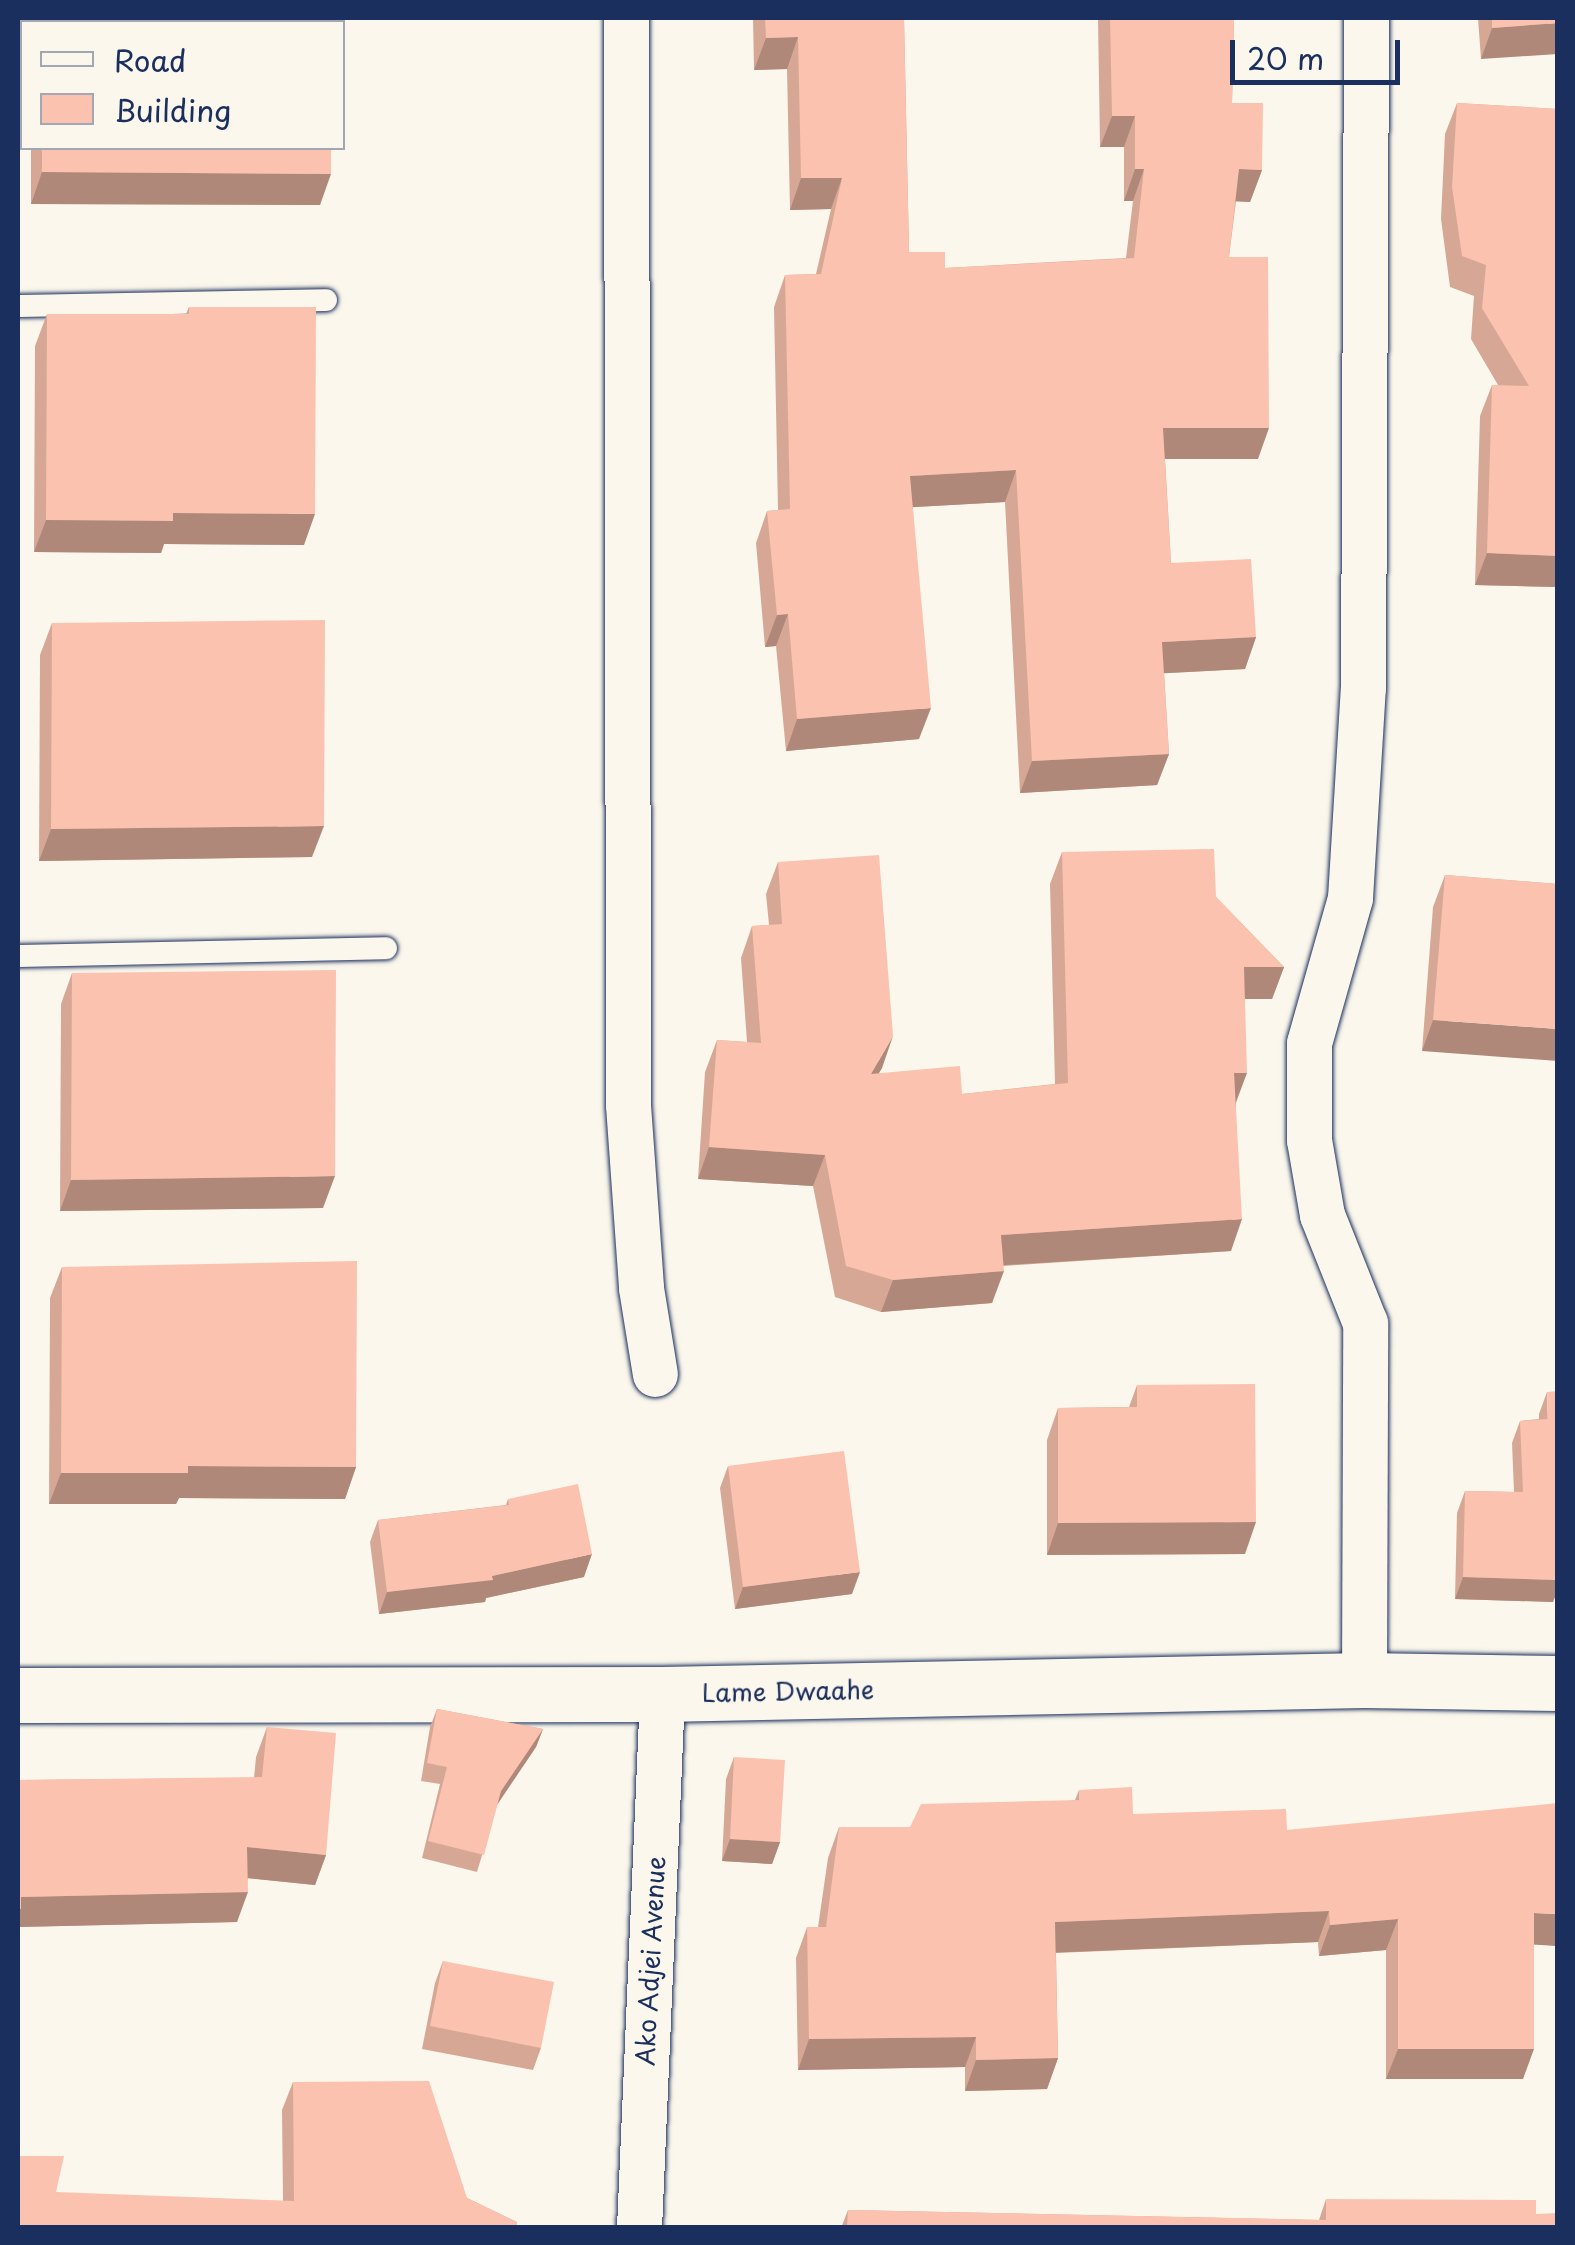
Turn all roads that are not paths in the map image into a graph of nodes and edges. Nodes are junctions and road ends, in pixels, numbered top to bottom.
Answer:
1 (626, 18) edge
2 (1366, 18) edge
3 (326, 300) dead end
4 (18, 306) edge
5 (386, 948) dead end
6 (18, 956) edge
7 (656, 1374) dead end
8 (1364, 1680) junction
9 (1558, 1683) edge
10 (662, 1694) junction
11 (18, 1695) edge
12 (638, 2228) edge

1 - 7 street
2 - 8 street
3 - 4 lane
5 - 6 lane
8 - 9 street, Lame Dwaahe
8 - 10 street, Lame Dwaahe
10 - 11 street, Lame Dwaahe
10 - 12 street, Ako Adjei Avenue

